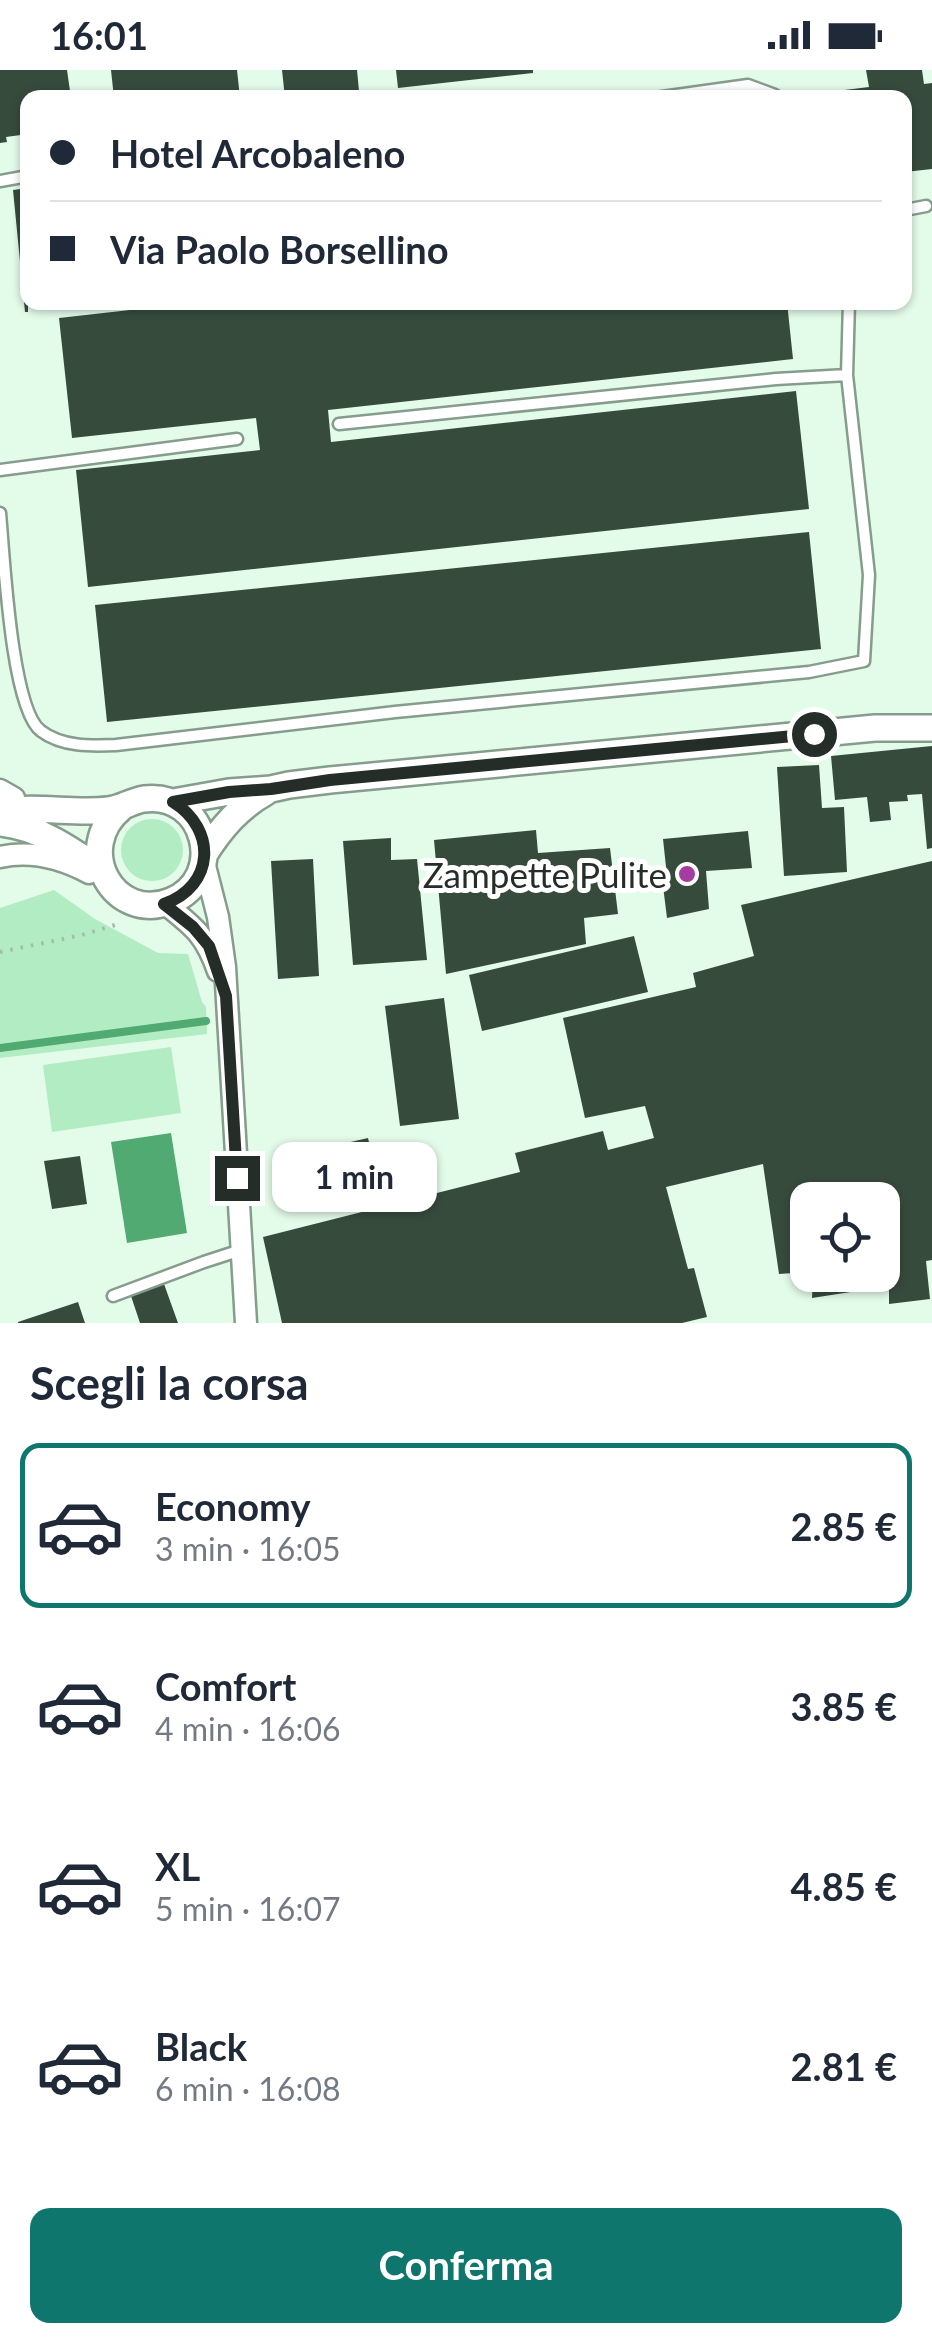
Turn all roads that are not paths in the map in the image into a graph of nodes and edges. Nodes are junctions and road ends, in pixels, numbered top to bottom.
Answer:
1 (712, 90) edge
2 (763, 90) edge
3 (926, 206) dead end
4 (912, 209) edge
5 (849, 310) edge
6 (847, 375) junction
7 (339, 424) dead end
8 (236, 439) dead end
9 (0, 470) edge
10 (0, 512) edge
11 (932, 724) edge
12 (271, 789) junction
13 (3, 800) edge
14 (173, 802) junction
15 (121, 808) junction
16 (0, 823) edge
17 (0, 857) edge
18 (204, 858) junction
19 (106, 878) junction
20 (164, 904) junction
21 (226, 996) junction
22 (242, 1250) junction
23 (113, 1296) dead end
24 (246, 1323) edge

1 - 2 lane
3 - 4 lane
5 - 6 lane
6 - 7 lane
6 - 10 lane
8 - 9 lane
11 - 12 street
12 - 14 street
12 - 18 street
13 - 15 street
14 - 15 street
14 - 18 street
15 - 19 street
16 - 19 street
17 - 19 street
18 - 20 street
18 - 21 street
19 - 20 street
20 - 21 street
21 - 22 street
22 - 23 lane
22 - 24 street

